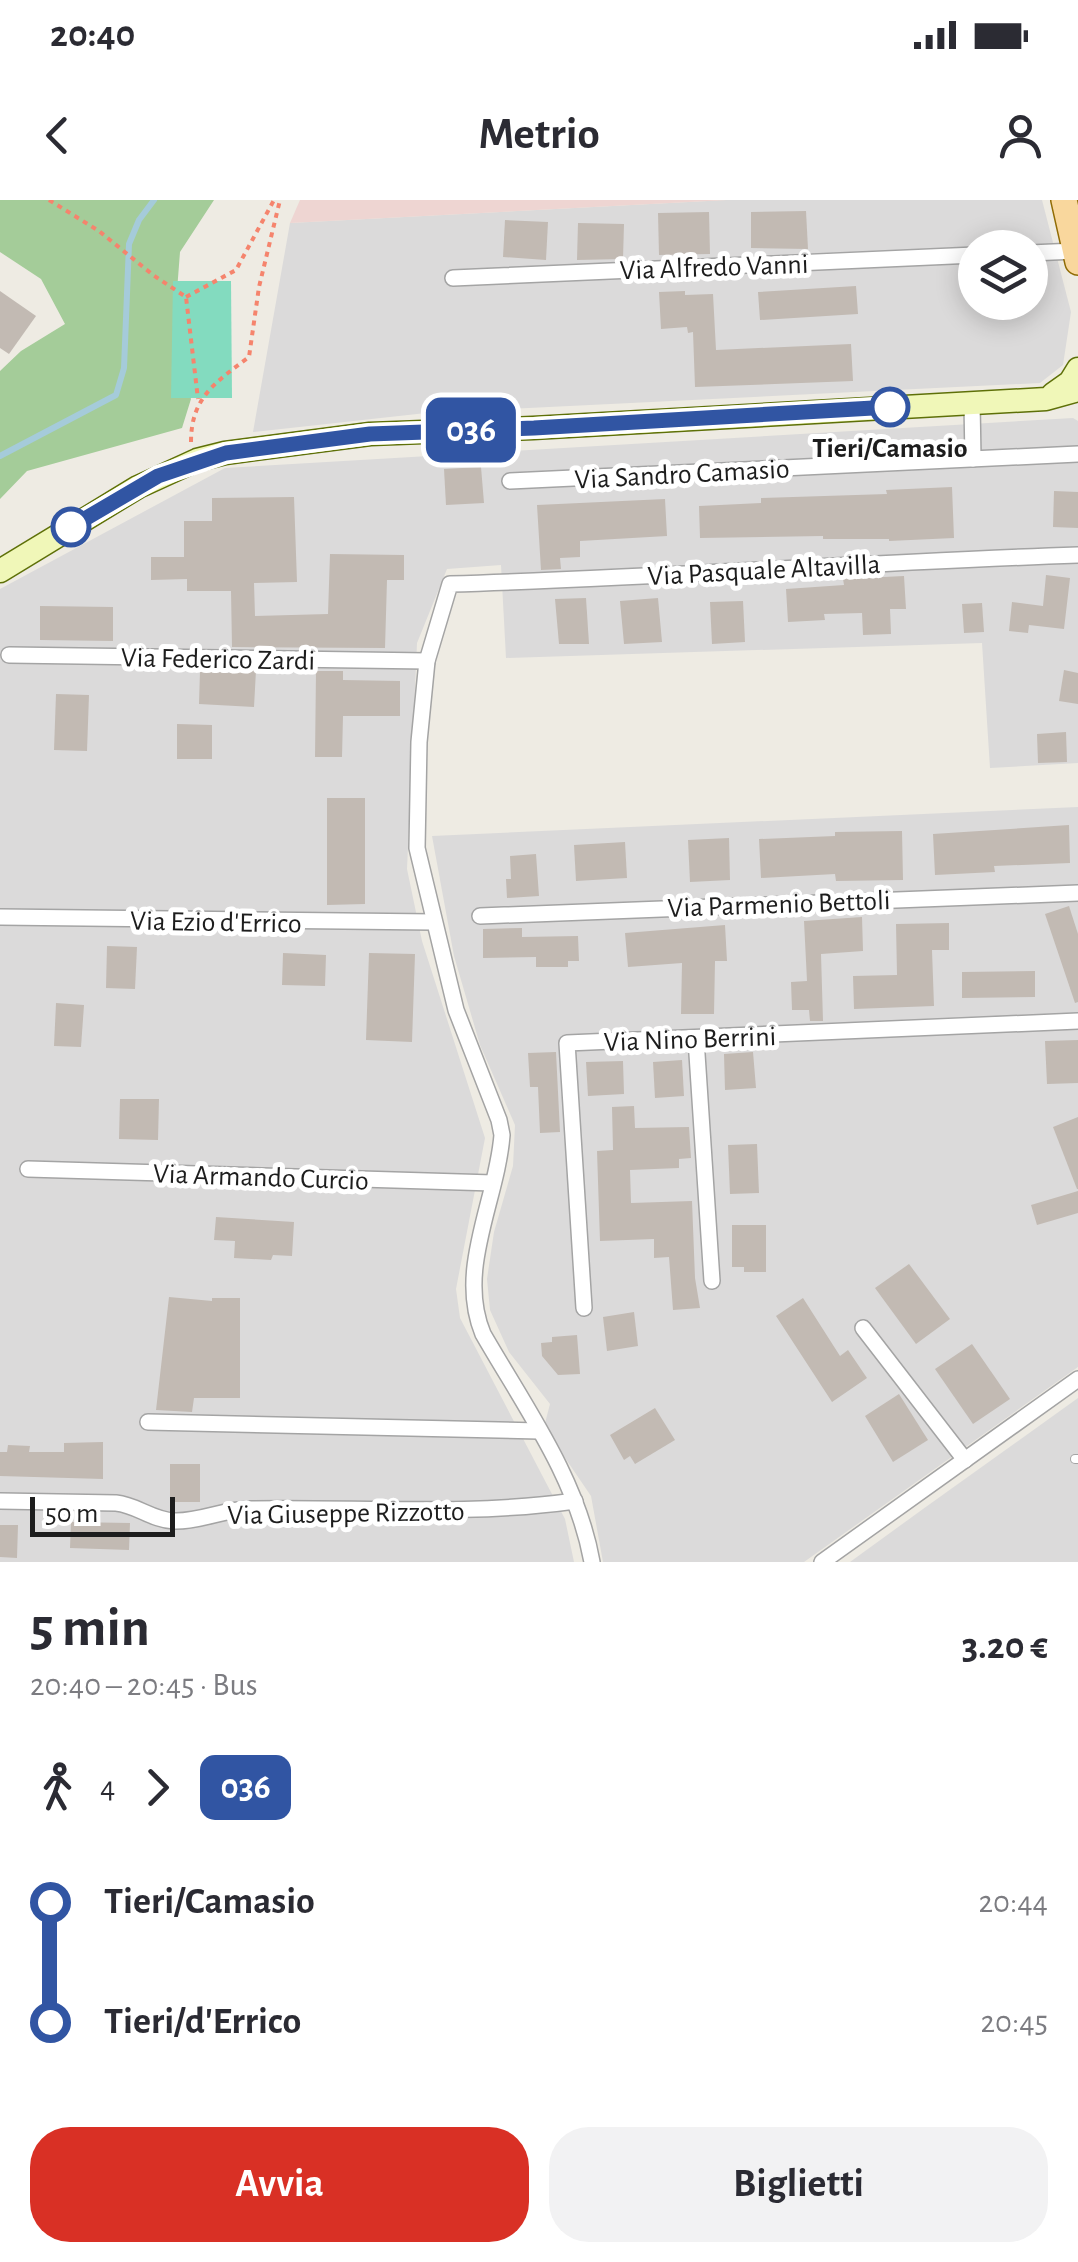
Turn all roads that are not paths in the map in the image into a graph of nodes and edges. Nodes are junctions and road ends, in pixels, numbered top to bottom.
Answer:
1 (1064, 200) edge
2 (1048, 255) edge
3 (958, 256) edge
4 (1077, 257) edge
5 (453, 278) dead end
6 (1078, 368) edge
7 (1069, 401) edge
8 (972, 403) junction
9 (1078, 454) edge
10 (973, 458) junction
11 (510, 481) dead end
12 (1078, 555) edge
13 (0, 570) edge
14 (9, 655) dead end
15 (426, 660) junction
16 (1078, 892) edge
17 (480, 916) dead end
18 (0, 917) edge
19 (432, 922) junction
20 (1078, 1020) edge
21 (696, 1038) junction
22 (28, 1170) dead end
23 (493, 1183) junction
24 (712, 1281) dead end
25 (584, 1308) dead end
26 (863, 1328) dead end
27 (1078, 1379) edge
28 (148, 1422) dead end
29 (539, 1431) junction
30 (964, 1460) junction
31 (0, 1501) edge
32 (575, 1501) junction
33 (592, 1562) edge
34 (822, 1562) edge

1 - 4 main road
2 - 4 street
3 - 5 street, Via Alfredo Vanni
6 - 7 street
7 - 8 street
8 - 10 street
8 - 13 street
9 - 10 street, Via Sandro Camasio
10 - 11 street, Via Sandro Camasio
12 - 15 street, Via Pasquale Altavilla
14 - 15 street, Via Federico Zardi
15 - 19 street
16 - 17 street, Via Parmenio Bettoli
18 - 19 street, Via Ezio d'Errico
19 - 23 street
20 - 21 street, Via Nino Berrini
21 - 24 street
21 - 25 street, Via Nino Berrini
22 - 23 street, Via Armando Curcio
23 - 29 street
26 - 30 street
27 - 30 street
28 - 29 street
29 - 32 street
30 - 34 street
31 - 32 street, Via Giuseppe Rizzotto
32 - 33 street

